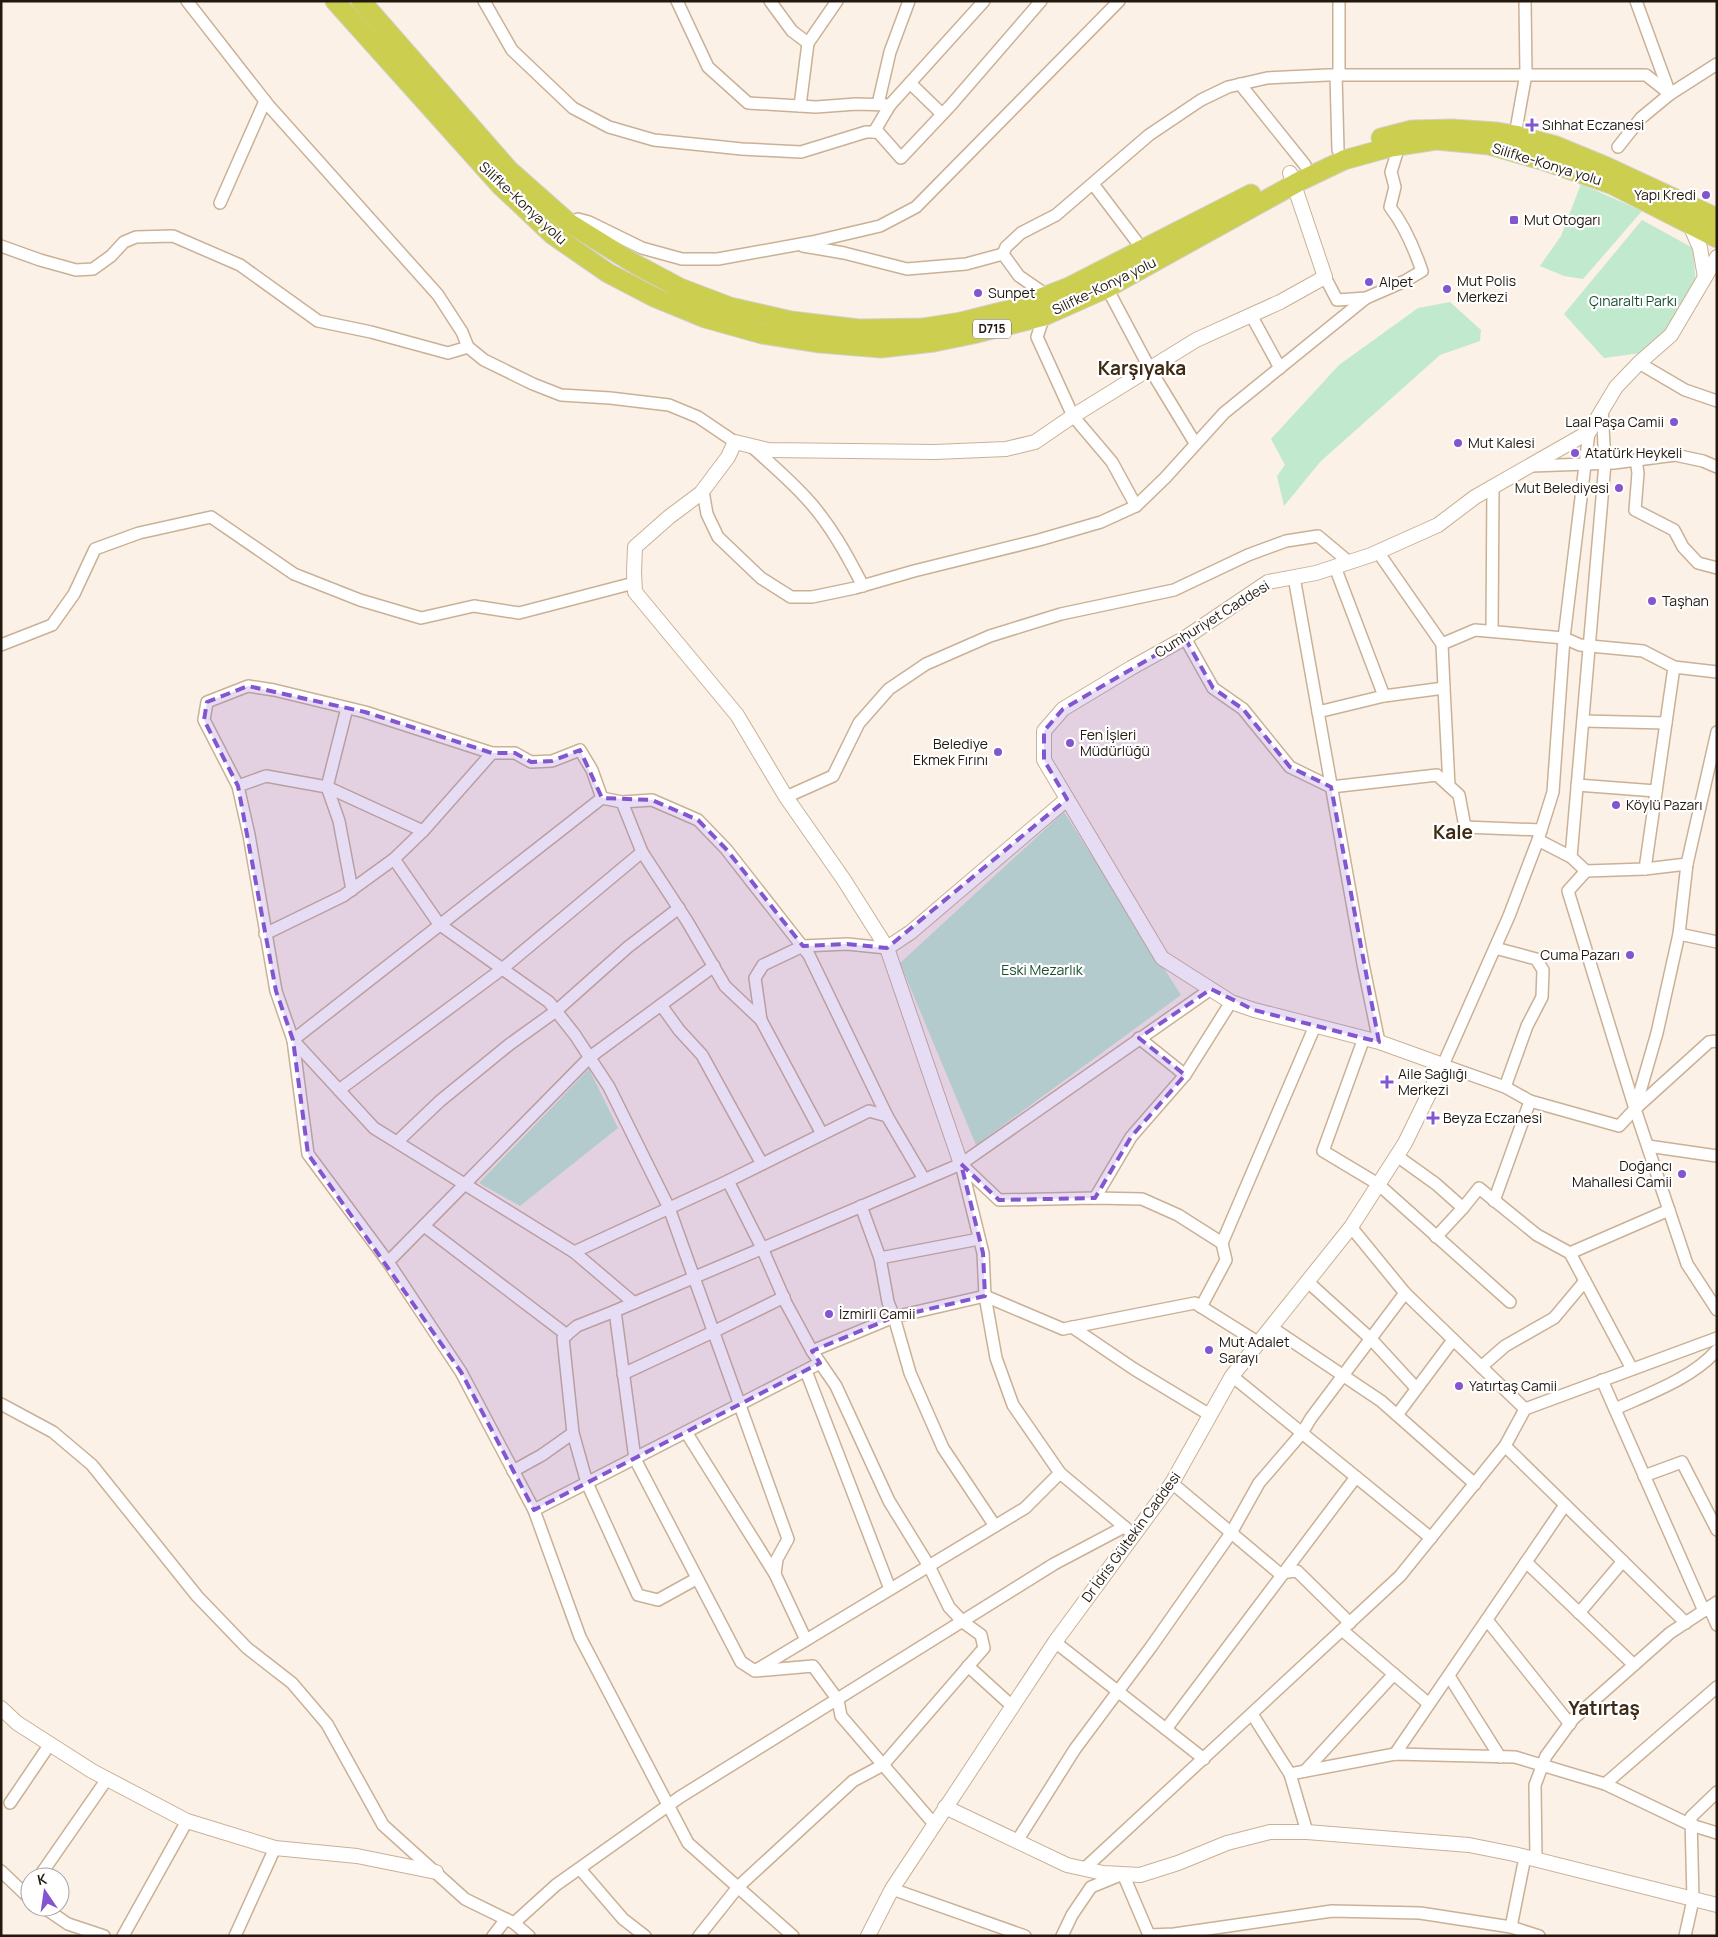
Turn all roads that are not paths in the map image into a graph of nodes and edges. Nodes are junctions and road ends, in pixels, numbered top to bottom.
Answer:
1 (187, 1) edge
2 (335, 1) edge
3 (361, 1) edge
4 (484, 1) edge
5 (676, 1) edge
6 (770, 1) edge
7 (837, 1) edge
8 (910, 1) edge
9 (984, 1) edge
10 (1041, 1) edge
11 (1119, 1) edge
12 (1339, 1) edge
13 (1525, 1) edge
14 (1636, 1) edge
15 (808, 43) junction
16 (1717, 64) edge
17 (1526, 74) junction
18 (1338, 75) junction
19 (910, 83) junction
20 (1240, 84) junction
21 (1670, 94) junction
22 (265, 101) junction
23 (878, 104) junction
24 (890, 105) junction
25 (800, 106) junction
26 (942, 114) junction
27 (874, 132) junction
28 (1515, 136) junction
29 (1399, 146) junction
30 (1618, 147) dead end
31 (1338, 150) junction
32 (1296, 174) junction
33 (1093, 184) junction
34 (220, 203) dead end
35 (1717, 218) edge
36 (569, 223) junction
37 (1690, 226) junction
38 (1717, 238) edge
39 (796, 245) junction
40 (1, 246) edge
41 (1142, 250) junction
42 (1002, 254) junction
43 (1717, 257) edge
44 (1325, 277) junction
45 (1705, 278) junction
46 (1107, 288) junction
47 (1048, 296) junction
48 (1366, 298) junction
49 (1251, 315) junction
50 (1044, 316) junction
51 (468, 347) junction
52 (1639, 363) junction
53 (1280, 368) junction
54 (1150, 369) junction
55 (1717, 401) edge
56 (1602, 409) junction
57 (1073, 416) junction
58 (1589, 432) junction
59 (735, 442) junction
60 (1195, 443) junction
61 (751, 446) junction
62 (1636, 460) junction
63 (1605, 463) junction
64 (1585, 465) junction
65 (1529, 466) junction
66 (1717, 467) edge
67 (1493, 487) junction
68 (703, 491) junction
69 (1136, 506) junction
70 (1378, 552) junction
71 (1349, 562) junction
72 (1336, 567) junction
73 (1717, 568) edge
74 (1294, 577) junction
75 (634, 583) junction
76 (863, 586) junction
77 (1492, 631) junction
78 (1185, 638) junction
79 (1564, 638) junction
80 (1442, 644) junction
81 (1, 645) edge
82 (1589, 646) junction
83 (1674, 667) junction
84 (1717, 672) edge
85 (1444, 688) junction
86 (1384, 696) junction
87 (347, 708) junction
88 (1318, 712) junction
89 (1583, 722) junction
90 (1666, 723) junction
91 (1717, 732) edge
92 (492, 753) junction
93 (1711, 776) edge
94 (1577, 785) junction
95 (238, 786) junction
96 (1449, 786) junction
97 (327, 787) junction
98 (1331, 787) junction
99 (1656, 791) junction
100 (786, 797) junction
101 (602, 798) junction
102 (1067, 799) junction
103 (622, 802) junction
104 (423, 831) junction
105 (1540, 835) junction
106 (642, 852) junction
107 (1571, 857) junction
108 (394, 859) junction
109 (1687, 864) junction
110 (1645, 869) junction
111 (1586, 872) junction
112 (352, 890) junction
113 (679, 908) junction
114 (440, 924) junction
115 (265, 934) junction
116 (1679, 934) junction
117 (1717, 942) edge
118 (803, 946) junction
119 (887, 948) junction
120 (1495, 948) junction
121 (714, 966) junction
122 (502, 969) junction
123 (1210, 989) junction
124 (1231, 1002) junction
125 (661, 1005) junction
126 (556, 1011) junction
127 (761, 1020) junction
128 (1315, 1026) junction
129 (1139, 1038) junction
130 (1364, 1038) junction
131 (293, 1040) junction
132 (1717, 1041) edge
133 (1379, 1042) junction
134 (590, 1057) junction
135 (1443, 1065) junction
136 (1185, 1075) junction
137 (1505, 1087) junction
138 (339, 1090) junction
139 (1530, 1101) junction
140 (1635, 1109) junction
141 (887, 1116) junction
142 (822, 1134) junction
143 (396, 1142) junction
144 (1648, 1146) junction
145 (1397, 1156) junction
146 (1717, 1156) edge
147 (762, 1164) junction
148 (961, 1164) junction
149 (924, 1179) junction
150 (728, 1181) junction
151 (1378, 1184) junction
152 (466, 1185) junction
153 (1095, 1198) junction
154 (1494, 1201) junction
155 (861, 1206) junction
156 (669, 1208) junction
157 (1463, 1208) junction
158 (1669, 1210) junction
159 (424, 1226) junction
160 (1352, 1226) junction
161 (1436, 1237) junction
162 (980, 1238) junction
163 (1222, 1243) junction
164 (762, 1248) junction
165 (574, 1252) junction
166 (1570, 1253) junction
167 (880, 1258) junction
168 (388, 1262) junction
169 (694, 1278) junction
170 (1585, 1281) junction
171 (1308, 1282) junction
172 (1405, 1293) junction
173 (985, 1296) junction
174 (784, 1297) junction
175 (1510, 1302) dead end
176 (634, 1303) junction
177 (1201, 1307) junction
178 (1717, 1310) edge
179 (615, 1311) junction
180 (894, 1317) junction
181 (1072, 1327) junction
182 (1271, 1327) junction
183 (714, 1332) junction
184 (567, 1335) junction
185 (1717, 1338) edge
186 (1371, 1339) junction
187 (1453, 1340) junction
188 (1259, 1343) junction
189 (1717, 1350) edge
190 (812, 1351) junction
191 (820, 1363) junction
192 (1481, 1367) junction
193 (1632, 1369) junction
194 (806, 1371) junction
195 (623, 1374) junction
196 (1343, 1375) junction
197 (1232, 1376) junction
198 (1602, 1380) junction
199 (1416, 1388) junction
200 (1, 1404) edge
201 (740, 1405) junction
202 (1615, 1409) junction
203 (1525, 1410) junction
204 (1210, 1415) junction
205 (1397, 1415) junction
206 (686, 1432) junction
207 (574, 1433) junction
208 (1302, 1433) junction
209 (1504, 1446) junction
210 (635, 1459) junction
211 (513, 1471) junction
212 (1060, 1473) junction
213 (1644, 1476) junction
214 (1356, 1477) junction
215 (587, 1483) junction
216 (1172, 1483) junction
217 (1474, 1484) junction
218 (1565, 1505) junction
219 (534, 1510) junction
220 (994, 1526) junction
221 (1717, 1530) edge
222 (1128, 1531) junction
223 (1231, 1532) junction
224 (1431, 1538) junction
225 (1623, 1561) junction
226 (1526, 1562) junction
227 (928, 1566) junction
228 (1284, 1572) junction
229 (775, 1574) junction
230 (696, 1579) junction
231 (890, 1589) junction
232 (1710, 1607) edge
233 (1579, 1612) junction
234 (1486, 1620) junction
235 (963, 1622) junction
236 (1686, 1623) junction
237 (1717, 1625) edge
238 (1346, 1626) junction
239 (806, 1640) junction
240 (1055, 1642) junction
241 (1634, 1665) junction
242 (968, 1666) junction
243 (755, 1671) junction
244 (1394, 1674) junction
245 (1449, 1676) junction
246 (1717, 1687) edge
247 (1118, 1691) junction
248 (838, 1700) junction
249 (1429, 1704) junction
250 (1012, 1706) junction
251 (1, 1708) edge
252 (1252, 1714) junction
253 (1570, 1724) junction
254 (1166, 1729) junction
255 (50, 1744) junction
256 (1395, 1754) junction
257 (1500, 1756) junction
258 (1204, 1758) junction
259 (883, 1765) junction
260 (1543, 1765) junction
261 (1305, 1771) junction
262 (1290, 1774) junction
263 (107, 1778) junction
264 (1605, 1784) junction
265 (1717, 1792) edge
266 (10, 1803) dead end
267 (669, 1805) junction
268 (945, 1807) junction
269 (187, 1821) junction
270 (934, 1824) junction
271 (1691, 1825) junction
272 (1307, 1832) junction
273 (1717, 1833) edge
274 (1017, 1841) junction
275 (275, 1848) junction
276 (1530, 1858) junction
277 (46, 1867) edge
278 (580, 1869) junction
279 (1084, 1869) junction
280 (1, 1871) edge
281 (436, 1872) junction
282 (1123, 1874) junction
283 (20, 1887) edge
284 (738, 1887) junction
285 (892, 1889) junction
286 (1693, 1900) junction
287 (1717, 1906) edge
288 (58, 1917) edge
289 (510, 1921) junction
290 (1511, 1927) junction
291 (1150, 1935) edge
292 (104, 1936) edge
293 (123, 1936) edge
294 (236, 1936) edge
295 (493, 1936) edge
296 (529, 1936) edge
297 (645, 1936) edge
298 (700, 1936) edge
299 (793, 1936) edge
300 (868, 1936) edge
301 (1025, 1936) edge
302 (1062, 1936) edge
303 (1539, 1936) edge
304 (1684, 1936) edge

1 - 22 street
2 - 50 highway, Silifke-Konya yolu / D715
3 - 36 highway, Silifke-Konya yolu / D715
4 - 27 street
5 - 25 street
6 - 15 street
7 - 15 street
8 - 23 street
9 - 19 street
10 - 26 street
11 - 39 street
12 - 18 street
13 - 17 street
14 - 21 street
15 - 25 street
16 - 21 street
17 - 18 street
17 - 21 street
17 - 28 street
18 - 20 street
18 - 31 street
19 - 24 street
19 - 26 street
20 - 32 street
20 - 33 street
21 - 30 street
22 - 34 street
22 - 51 street
23 - 24 street
23 - 25 street
24 - 27 street
26 - 27 street
28 - 31 highway, Silifke-Konya yolu / D715
28 - 35 highway, Silifke-Konya yolu / D715
29 - 32 highway, Silifke-Konya yolu / D715
29 - 37 highway, Silifke-Konya yolu / D715
29 - 48 street
31 - 32 highway, Silifke-Konya yolu / D715
32 - 41 highway, Silifke-Konya yolu / D715
32 - 44 street
32 - 46 highway, Silifke-Konya yolu / D715
33 - 41 street
33 - 42 street
36 - 39 street
36 - 47 highway, Silifke-Konya yolu / D715
37 - 38 highway, Silifke-Konya yolu / D715
37 - 45 street
39 - 42 street
40 - 51 street
41 - 47 highway, Silifke-Konya yolu / D715
42 - 47 street
43 - 45 street
44 - 48 street
44 - 49 street
45 - 52 street
46 - 50 highway, Silifke-Konya yolu / D715
46 - 54 street
48 - 53 street
49 - 53 street
49 - 54 street
50 - 57 street
51 - 59 street
52 - 55 street
52 - 56 street
53 - 60 street
54 - 57 street
54 - 60 street
56 - 58 street
56 - 63 street
57 - 61 street
57 - 69 street
58 - 64 street
58 - 65 street, Cumhuriyet Caddesi
59 - 61 street
59 - 68 street
60 - 69 street
61 - 76 street
62 - 63 street
62 - 66 street
62 - 73 street
63 - 64 street
63 - 82 street
64 - 65 street
64 - 79 street
65 - 67 street, Cumhuriyet Caddesi
67 - 70 street, Cumhuriyet Caddesi
67 - 77 street
68 - 75 street
68 - 76 street
69 - 76 street
70 - 71 street, Cumhuriyet Caddesi
70 - 80 street
71 - 72 street, Cumhuriyet Caddesi
71 - 100 street
72 - 74 street, Cumhuriyet Caddesi
72 - 86 street
74 - 78 street, Cumhuriyet Caddesi
74 - 88 street
75 - 81 street
75 - 100 street
77 - 79 street
77 - 80 street
78 - 98 street
78 - 102 street, Cumhuriyet Caddesi
79 - 82 street
79 - 105 street
80 - 85 street
82 - 83 street
82 - 89 street
83 - 84 street
83 - 90 street
85 - 86 street
85 - 96 street
86 - 88 street
87 - 92 street
87 - 95 street
87 - 97 street
88 - 98 street
89 - 90 street
89 - 94 street
90 - 99 street
91 - 93 street
92 - 101 street
92 - 104 street
93 - 109 street
94 - 99 street
94 - 107 street
95 - 97 street
95 - 115 street
96 - 98 street
96 - 105 street
97 - 104 street
97 - 112 street
98 - 133 street
99 - 110 street
100 - 119 street
101 - 103 street
101 - 114 street
102 - 119 street
102 - 123 street, Cumhuriyet Caddesi
103 - 106 street
103 - 118 street
104 - 108 street
105 - 107 street
105 - 120 street
106 - 113 street
106 - 122 street
107 - 111 street
108 - 112 street
108 - 114 street
109 - 110 street
109 - 116 street
110 - 111 street
111 - 140 street
112 - 115 street
113 - 121 street
113 - 126 street
114 - 122 street
114 - 131 street
115 - 131 street
116 - 117 street
116 - 140 street
118 - 119 street
118 - 127 street
118 - 141 street
119 - 148 street
120 - 135 street
120 - 137 street
121 - 125 street
121 - 127 street
122 - 126 street
122 - 138 street
123 - 124 street
123 - 129 street
124 - 128 street
124 - 136 street
125 - 134 street
125 - 147 street
126 - 134 street
126 - 143 street
127 - 142 street
128 - 130 street
128 - 163 street
129 - 136 street
129 - 148 street
130 - 133 street
130 - 151 street
131 - 138 street
131 - 168 street
132 - 140 street
133 - 135 street
134 - 152 street
134 - 156 street
135 - 137 street
135 - 145 street, Dr İdris Gültekin Caddesi
136 - 153 street
137 - 139 street
138 - 143 street
139 - 140 street
139 - 154 street
140 - 144 street
141 - 142 street
141 - 149 street
142 - 147 street
143 - 152 street
144 - 146 street
144 - 158 street
145 - 151 street, Dr İdris Gültekin Caddesi
145 - 157 street
147 - 150 street
148 - 149 street
148 - 153 street
148 - 162 street
149 - 155 street
150 - 156 street
150 - 164 street
151 - 160 street, Dr İdris Gültekin Caddesi
151 - 161 street
152 - 159 street
152 - 165 street
153 - 163 street
154 - 157 street
154 - 166 street
155 - 164 street
155 - 167 street
156 - 165 street
156 - 169 street
157 - 161 street
158 - 166 street
158 - 178 street
159 - 168 street
159 - 184 street
160 - 171 street, Dr İdris Gültekin Caddesi
160 - 172 street
161 - 175 street
162 - 167 street
162 - 173 street
163 - 177 street
164 - 169 street
164 - 174 street
165 - 176 street
166 - 170 street
167 - 180 street
168 - 211 street
169 - 176 street
169 - 183 street
170 - 192 street
170 - 193 street
171 - 182 street, Dr İdris Gültekin Caddesi
171 - 186 street
172 - 186 street
172 - 187 street
173 - 180 street
173 - 181 street
173 - 212 street
174 - 183 street
174 - 190 street
176 - 179 street
177 - 181 street
177 - 188 street
179 - 184 street
179 - 195 street
180 - 190 street
180 - 220 street
181 - 204 street
182 - 188 street, Dr İdris Gültekin Caddesi
182 - 196 street
183 - 195 street
183 - 201 street
184 - 207 street
185 - 193 street
186 - 196 street
186 - 199 street
187 - 192 street
187 - 199 street
188 - 197 street, Dr İdris Gültekin Caddesi
189 - 202 street
190 - 191 street
191 - 194 street
191 - 227 street
192 - 203 street
193 - 198 street
194 - 201 street
194 - 231 street
195 - 210 street
196 - 205 street
196 - 208 street
197 - 204 street, Dr İdris Gültekin Caddesi
197 - 208 street
198 - 202 street
198 - 203 street
199 - 205 street
200 - 281 street
201 - 206 street
201 - 229 street
202 - 213 street
203 - 209 street
204 - 216 street, Dr İdris Gültekin Caddesi
205 - 217 street
206 - 210 street
206 - 229 street
207 - 211 street
207 - 215 street
208 - 214 street
208 - 223 street
209 - 217 street
209 - 218 street
210 - 215 street
210 - 230 street
211 - 219 street
212 - 220 street
212 - 222 street
213 - 221 street
213 - 232 street
214 - 224 street
214 - 228 street
215 - 219 street
215 - 230 street
216 - 222 street, Dr İdris Gültekin Caddesi
216 - 223 street
217 - 224 street
218 - 225 street
218 - 226 street
219 - 267 street
220 - 227 street
222 - 235 street
222 - 240 street, Dr İdris Gültekin Caddesi
223 - 228 street
223 - 247 street
224 - 238 street
225 - 233 street
225 - 236 street
226 - 233 street
226 - 234 street
227 - 231 street
227 - 235 street
228 - 238 street
228 - 254 street
229 - 239 street
230 - 243 street
231 - 239 street
232 - 236 street
232 - 237 street
233 - 241 street
234 - 245 street
234 - 253 street
235 - 242 street
235 - 248 street
236 - 241 street
238 - 244 street
238 - 252 street
239 - 243 street
240 - 247 street
240 - 250 street, Dr İdris Gültekin Caddesi
241 - 253 street
242 - 250 street
242 - 259 street
243 - 248 street
244 - 249 street
244 - 261 street
245 - 249 street
245 - 257 street
246 - 264 street
247 - 254 street
247 - 274 street
248 - 259 street
248 - 267 street
249 - 256 street
250 - 268 street, Dr İdris Gültekin Caddesi
251 - 255 street
252 - 258 street
252 - 262 street
253 - 260 street
254 - 258 street
255 - 263 street
255 - 266 street
256 - 257 street
256 - 261 street
257 - 260 street
258 - 279 street
259 - 270 street
259 - 284 street
260 - 264 street
260 - 276 street
261 - 262 street
262 - 272 street
263 - 269 street
263 - 277 street
264 - 271 street
265 - 271 street
267 - 278 street
267 - 284 street
268 - 270 street, Dr İdris Gültekin Caddesi
268 - 274 street
269 - 275 street
269 - 293 street
270 - 285 street, Dr İdris Gültekin Caddesi
271 - 273 street
271 - 286 street
272 - 276 street
272 - 282 street
274 - 279 street
275 - 281 street
275 - 294 street
276 - 286 street
276 - 290 street
278 - 289 street
278 - 297 street
279 - 282 street
280 - 283 street
281 - 289 street
282 - 291 street
282 - 302 street
284 - 298 street
284 - 299 street
285 - 300 street, Dr İdris Gültekin Caddesi
285 - 301 street
286 - 287 street
286 - 304 street
288 - 292 street
289 - 295 street
289 - 296 street
290 - 291 street
290 - 303 street

